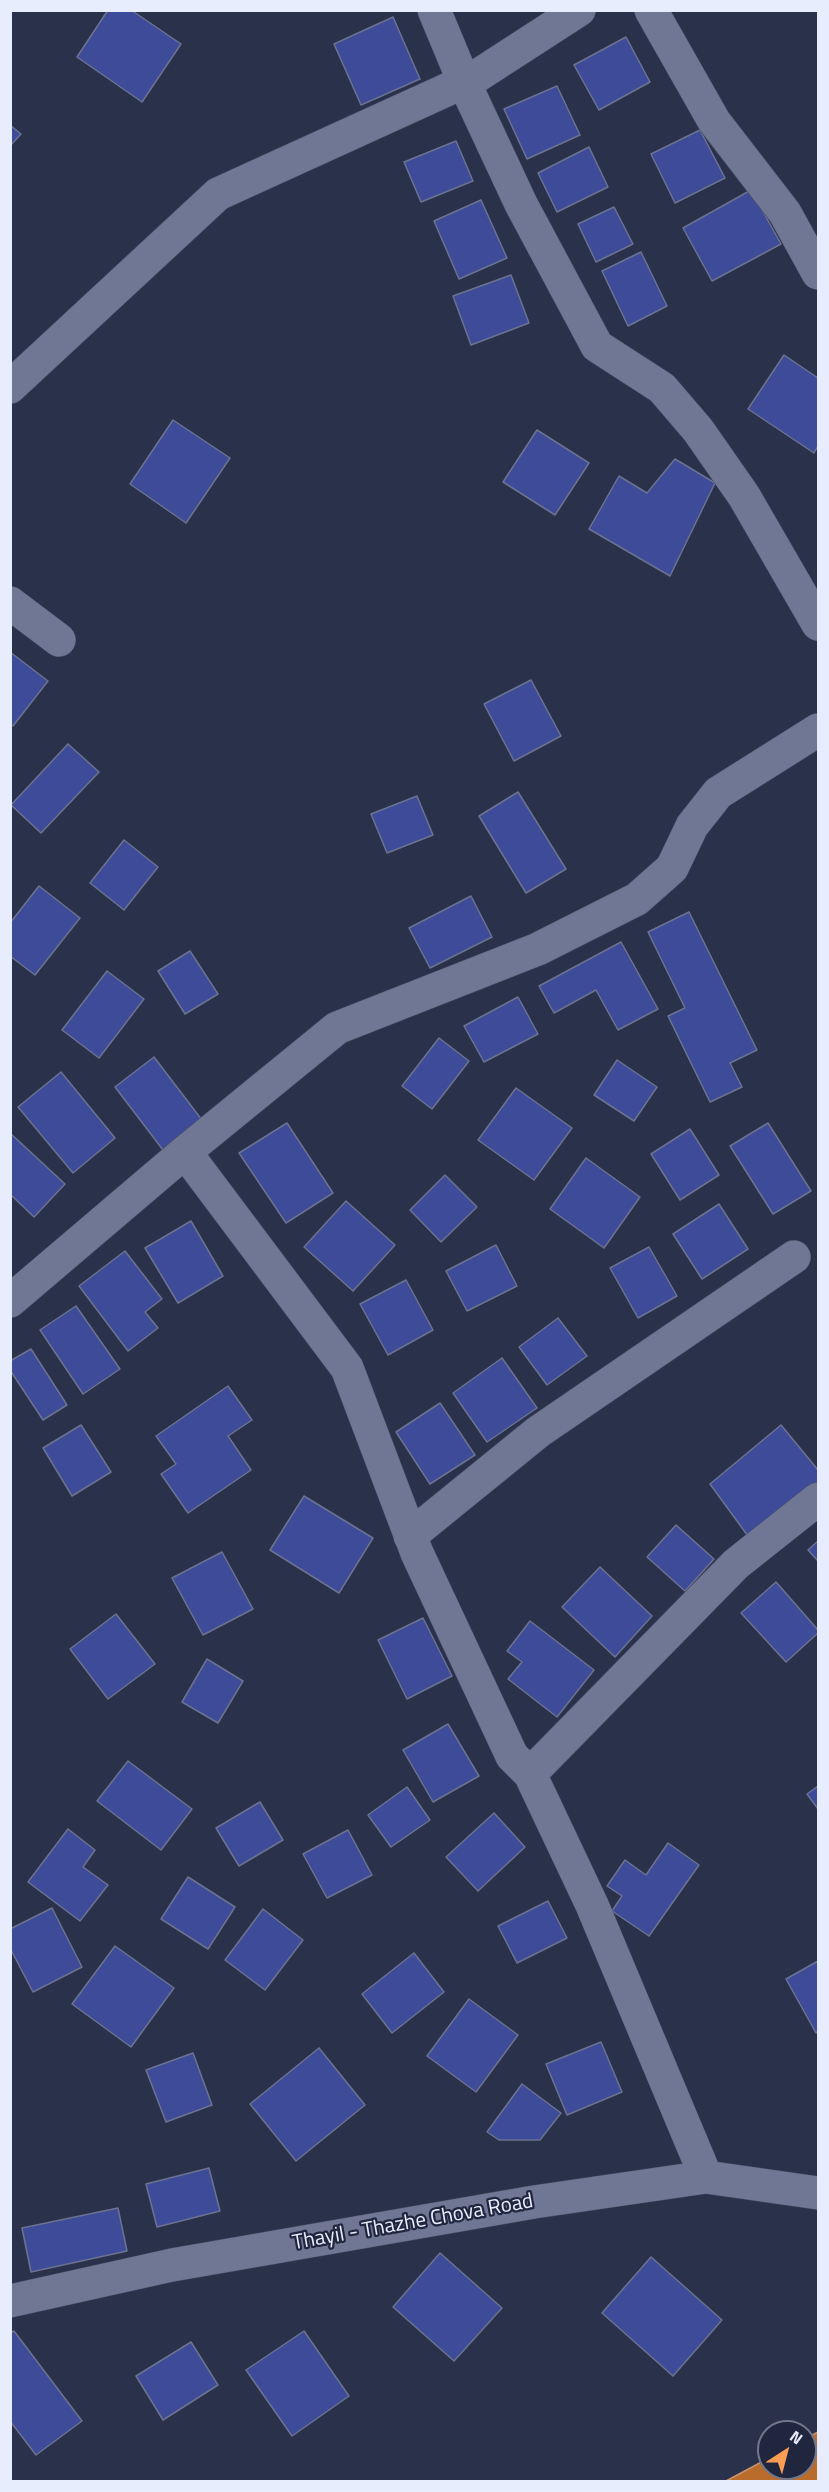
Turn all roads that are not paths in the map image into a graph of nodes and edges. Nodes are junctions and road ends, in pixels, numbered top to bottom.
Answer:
1 (434, 10) edge
2 (579, 10) edge
3 (651, 10) edge
4 (464, 82) junction
5 (819, 273) edge
6 (10, 387) edge
7 (10, 603) edge
8 (819, 624) edge
9 (59, 640) dead end
10 (819, 730) edge
11 (185, 1152) junction
12 (794, 1257) dead end
13 (10, 1301) edge
14 (819, 1499) edge
15 (410, 1536) junction
16 (530, 1774) junction
17 (706, 2177) junction
18 (819, 2193) edge
19 (10, 2301) edge

1 - 4 street
2 - 4 street
3 - 5 street
4 - 6 street
4 - 8 street
7 - 9 street
10 - 11 street
11 - 13 street
11 - 15 street
12 - 15 street
14 - 16 street
15 - 16 street
16 - 17 street
17 - 18 street, Thayil - Thazhe Chova Road
17 - 19 street, Thayil - Thazhe Chova Road

